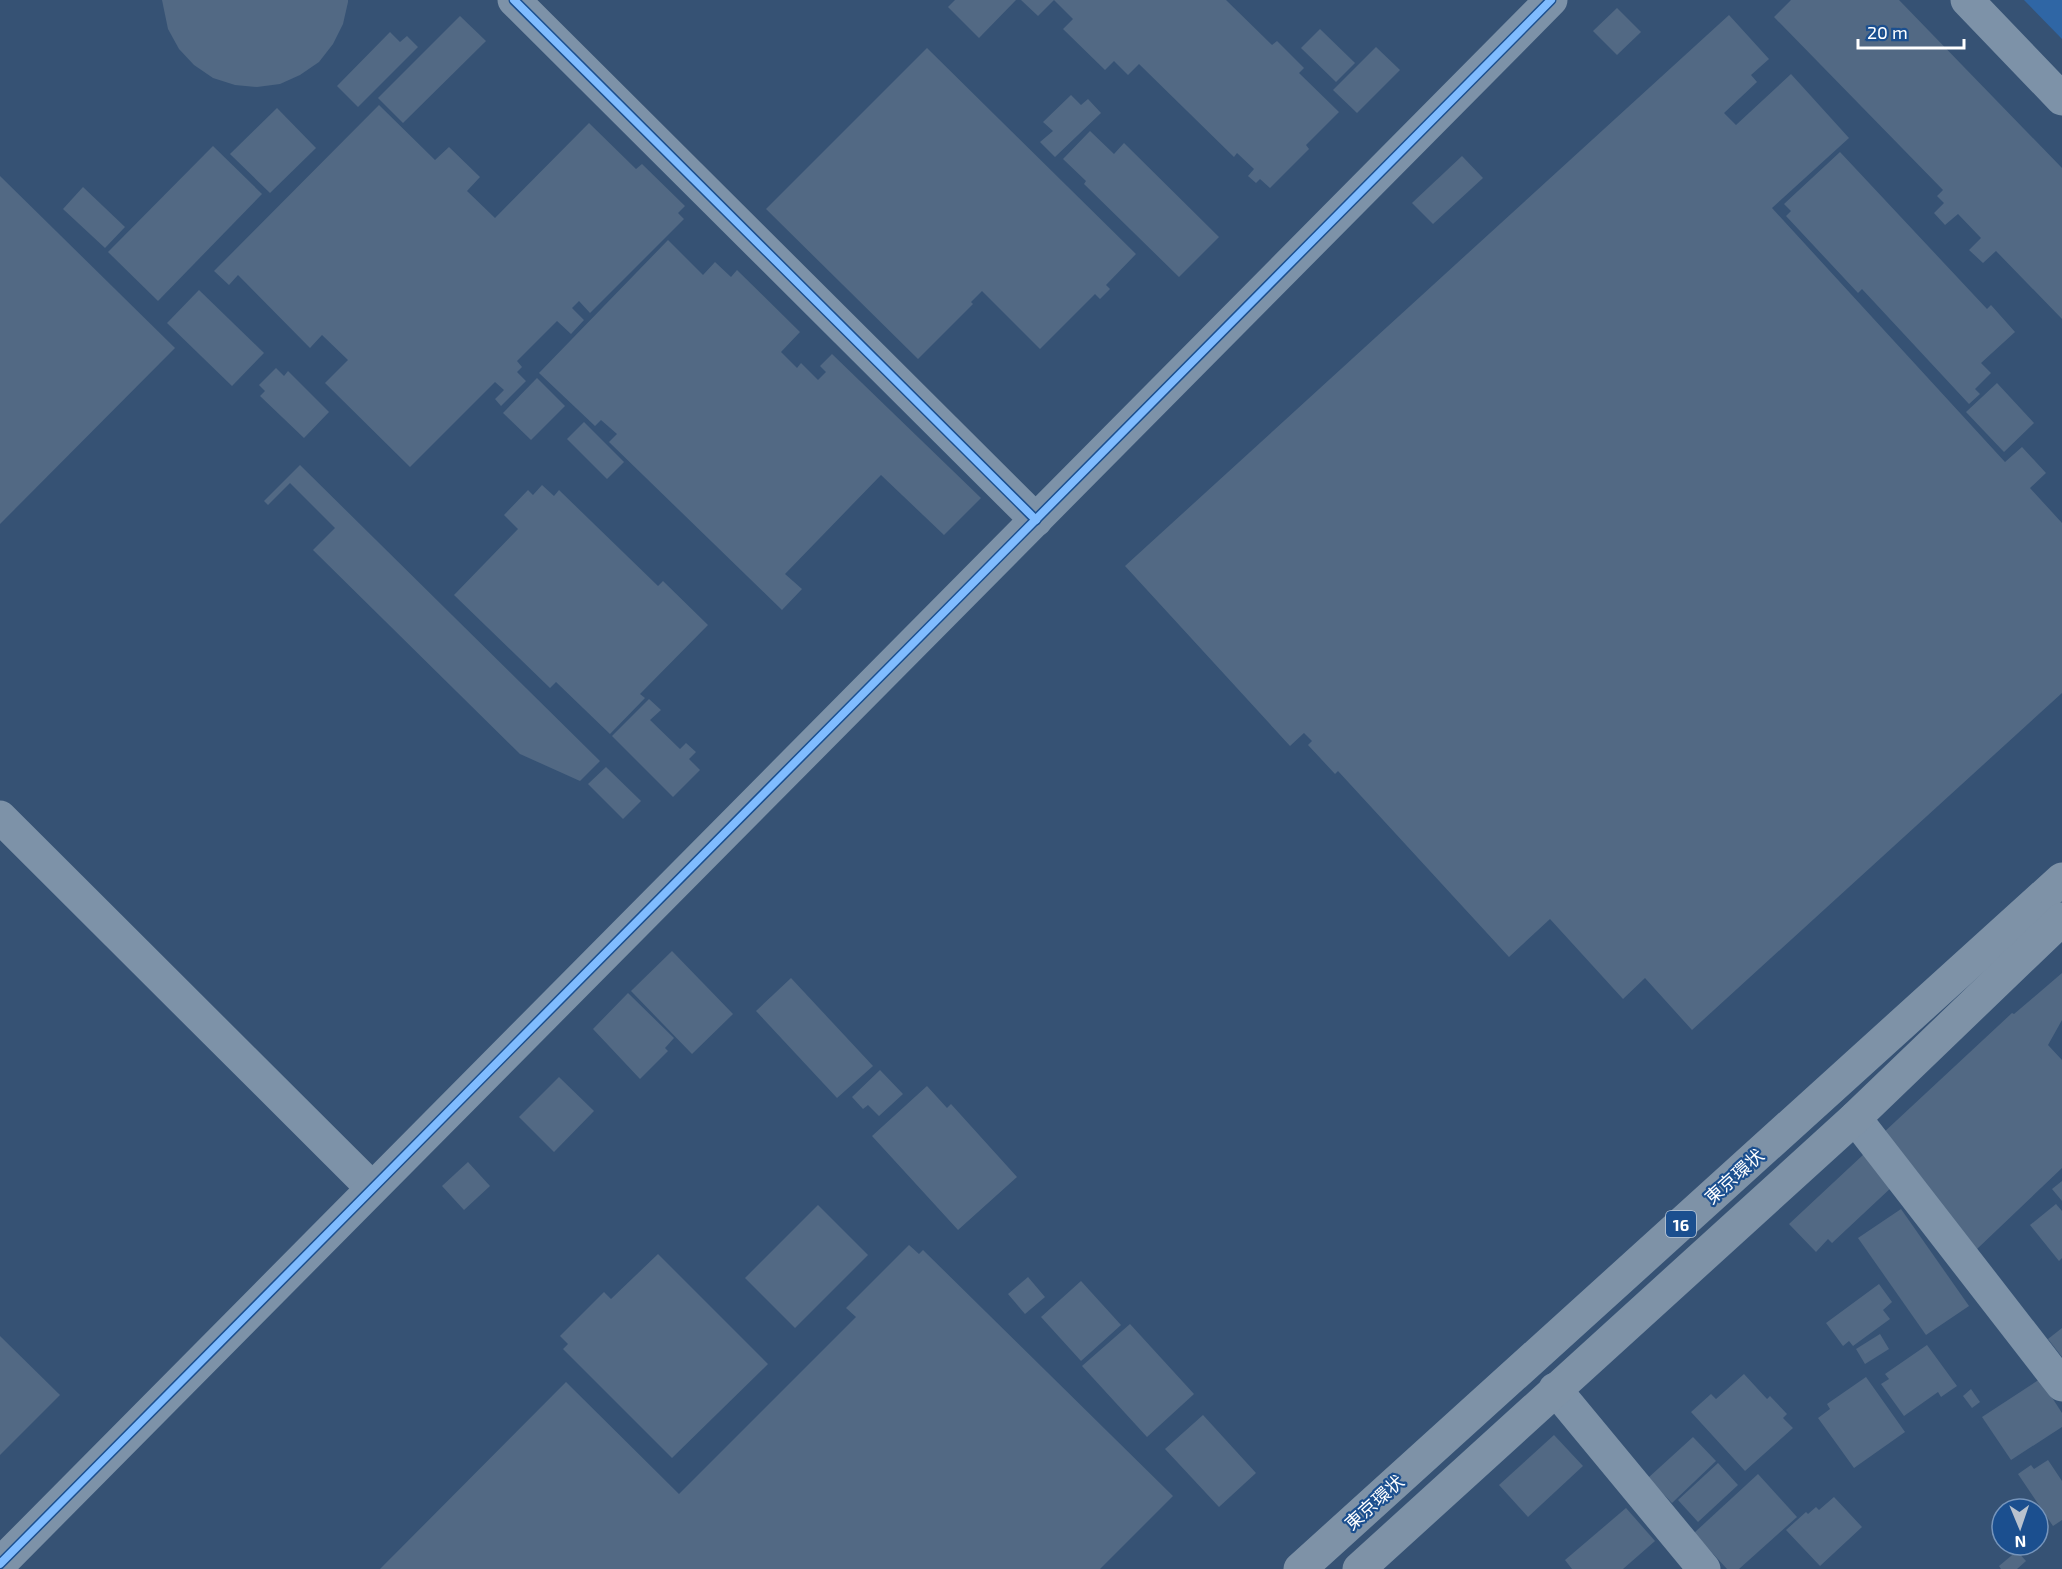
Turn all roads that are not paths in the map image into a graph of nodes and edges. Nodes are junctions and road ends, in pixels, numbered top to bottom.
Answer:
1 (514, 0) edge
2 (1551, 0) edge
3 (1967, 0) edge
4 (2062, 99) edge
5 (1035, 520) junction
6 (0, 817) edge
7 (2062, 879) edge
8 (2062, 919) edge
9 (1855, 1118) junction
10 (371, 1187) junction
11 (2062, 1385) edge
12 (1554, 1389) junction
13 (0, 1564) edge
14 (1364, 1567) edge
15 (1300, 1569) edge
16 (1704, 1569) edge

1 - 5 street
2 - 5 street
3 - 4 street
5 - 10 street
6 - 10 street
7 - 15 highway, 東京環状 / 16
8 - 9 highway, 16
9 - 11 street
9 - 12 highway, 16
10 - 13 street
12 - 14 highway, 16
12 - 16 street

